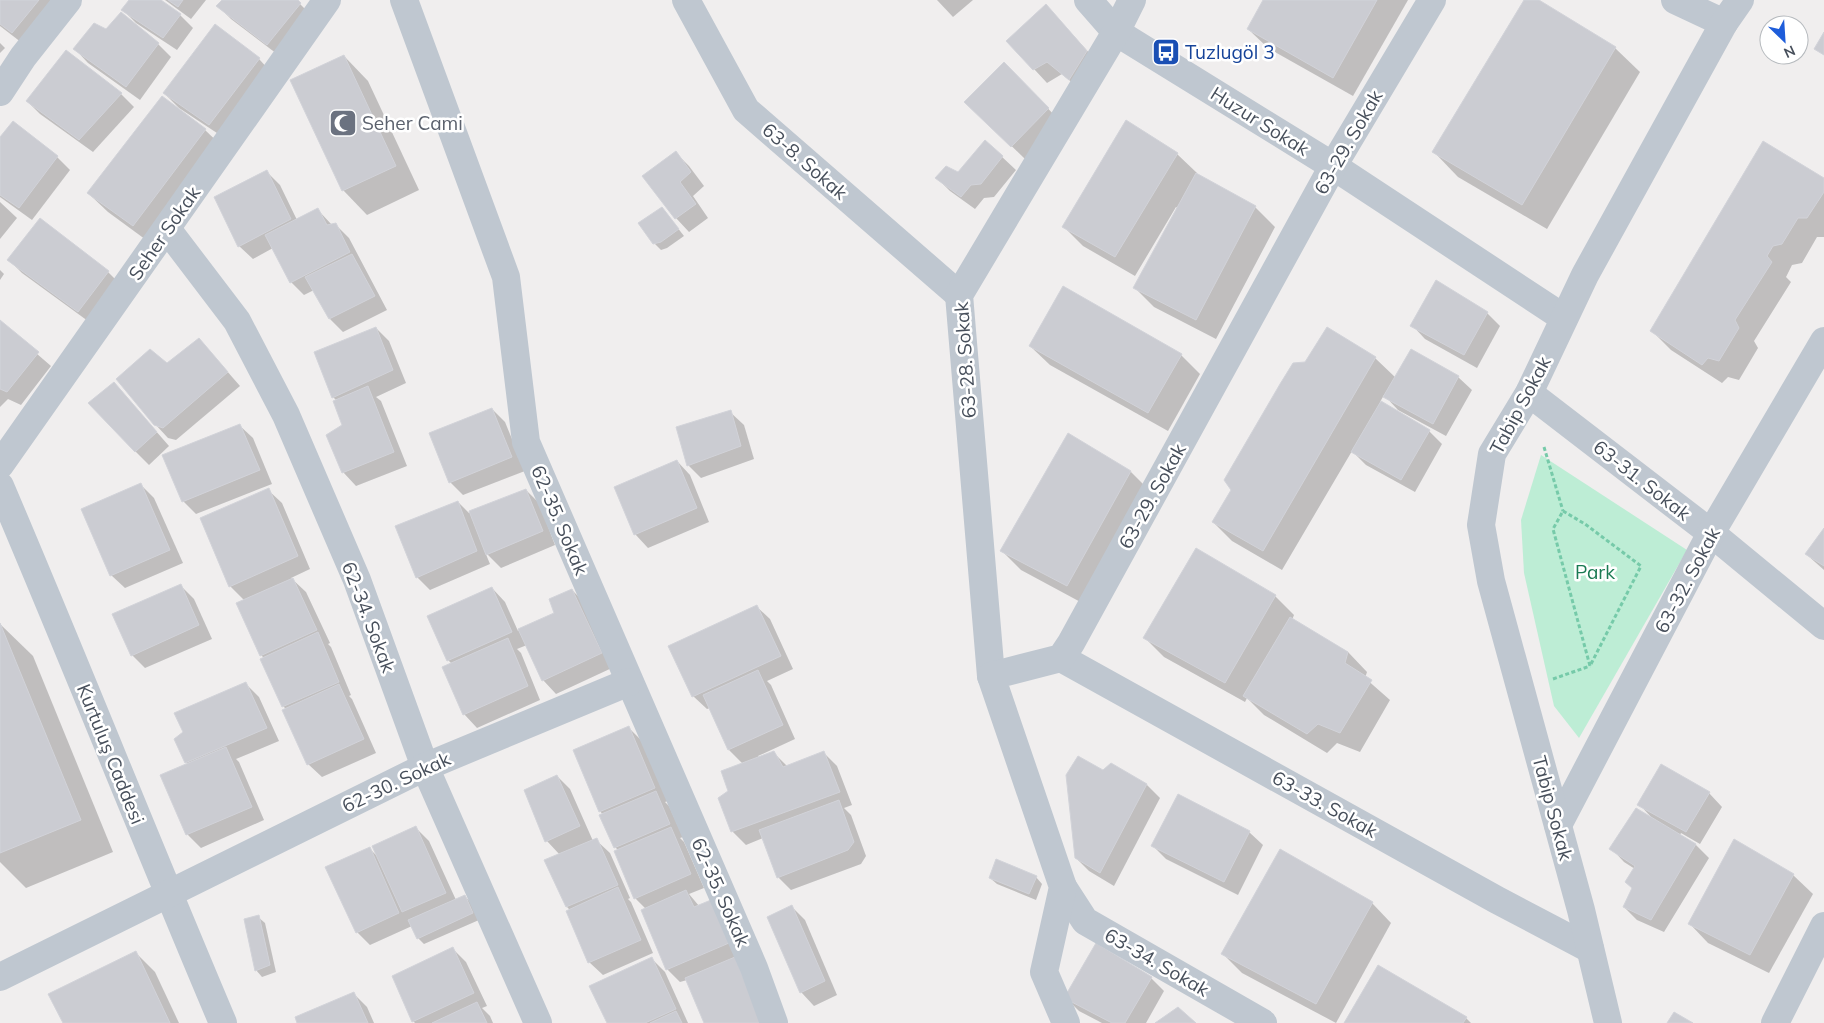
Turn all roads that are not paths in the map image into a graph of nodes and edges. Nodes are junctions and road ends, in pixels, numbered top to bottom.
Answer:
1 (68, 0) edge
2 (327, 0) edge
3 (404, 0) edge
4 (686, 0) edge
5 (1088, 0) edge
6 (1132, 0) edge
7 (1432, 0) edge
8 (1675, 0) edge
9 (1740, 0) edge
10 (1724, 23) junction
11 (1116, 32) junction
12 (0, 92) edge
13 (1333, 166) junction
14 (167, 228) junction
15 (958, 295) junction
16 (1564, 318) junction
17 (1824, 341) edge
18 (1529, 393) junction
19 (0, 465) edge
20 (0, 486) edge
21 (1711, 533) junction
22 (1824, 626) edge
23 (1061, 658) junction
24 (991, 676) junction
25 (629, 682) junction
26 (425, 767) junction
27 (1558, 825) junction
28 (1063, 887) junction
29 (168, 894) junction
30 (1824, 926) edge
31 (1590, 949) junction
32 (0, 977) edge
33 (222, 1023) edge
34 (538, 1023) edge
35 (774, 1023) edge
36 (1066, 1023) edge
37 (1263, 1023) edge
38 (1608, 1023) edge
39 (1775, 1023) edge

1 - 12 street
2 - 14 street, Seher Sokak
3 - 25 street, 62-35. Sokak
4 - 15 street, 63-8. Sokak
5 - 11 street, Huzur Sokak
6 - 11 street, 63-28. Sokak
7 - 13 street, 63-29. Sokak
8 - 10 street
9 - 10 street, Tabip Sokak
10 - 16 street, Tabip Sokak
11 - 13 street, Huzur Sokak
11 - 15 street, 63-28. Sokak
13 - 16 street, Huzur Sokak
13 - 23 street, 63-29. Sokak
14 - 19 street, Seher Sokak
14 - 26 street, 62-34. Sokak
15 - 24 street, 63-28. Sokak
16 - 18 street, Tabip Sokak
17 - 21 street, 63-32. Sokak
18 - 21 street, 63-31. Sokak
18 - 27 street, Tabip Sokak
20 - 29 street, Kurtuluş Caddesi
21 - 22 street, 63-31. Sokak
21 - 27 street, 63-32. Sokak
23 - 24 street
23 - 31 street, 63-33. Sokak
24 - 28 street
25 - 26 street, 62-30. Sokak
25 - 35 street, 62-35. Sokak
26 - 29 street, 62-30. Sokak
26 - 34 street, 62-34. Sokak
27 - 31 street, Tabip Sokak
28 - 36 street
28 - 37 street, 63-34. Sokak
29 - 32 street, 62-30. Sokak
29 - 33 street, Kurtuluş Caddesi
30 - 39 street
31 - 38 street, Tabip Sokak

